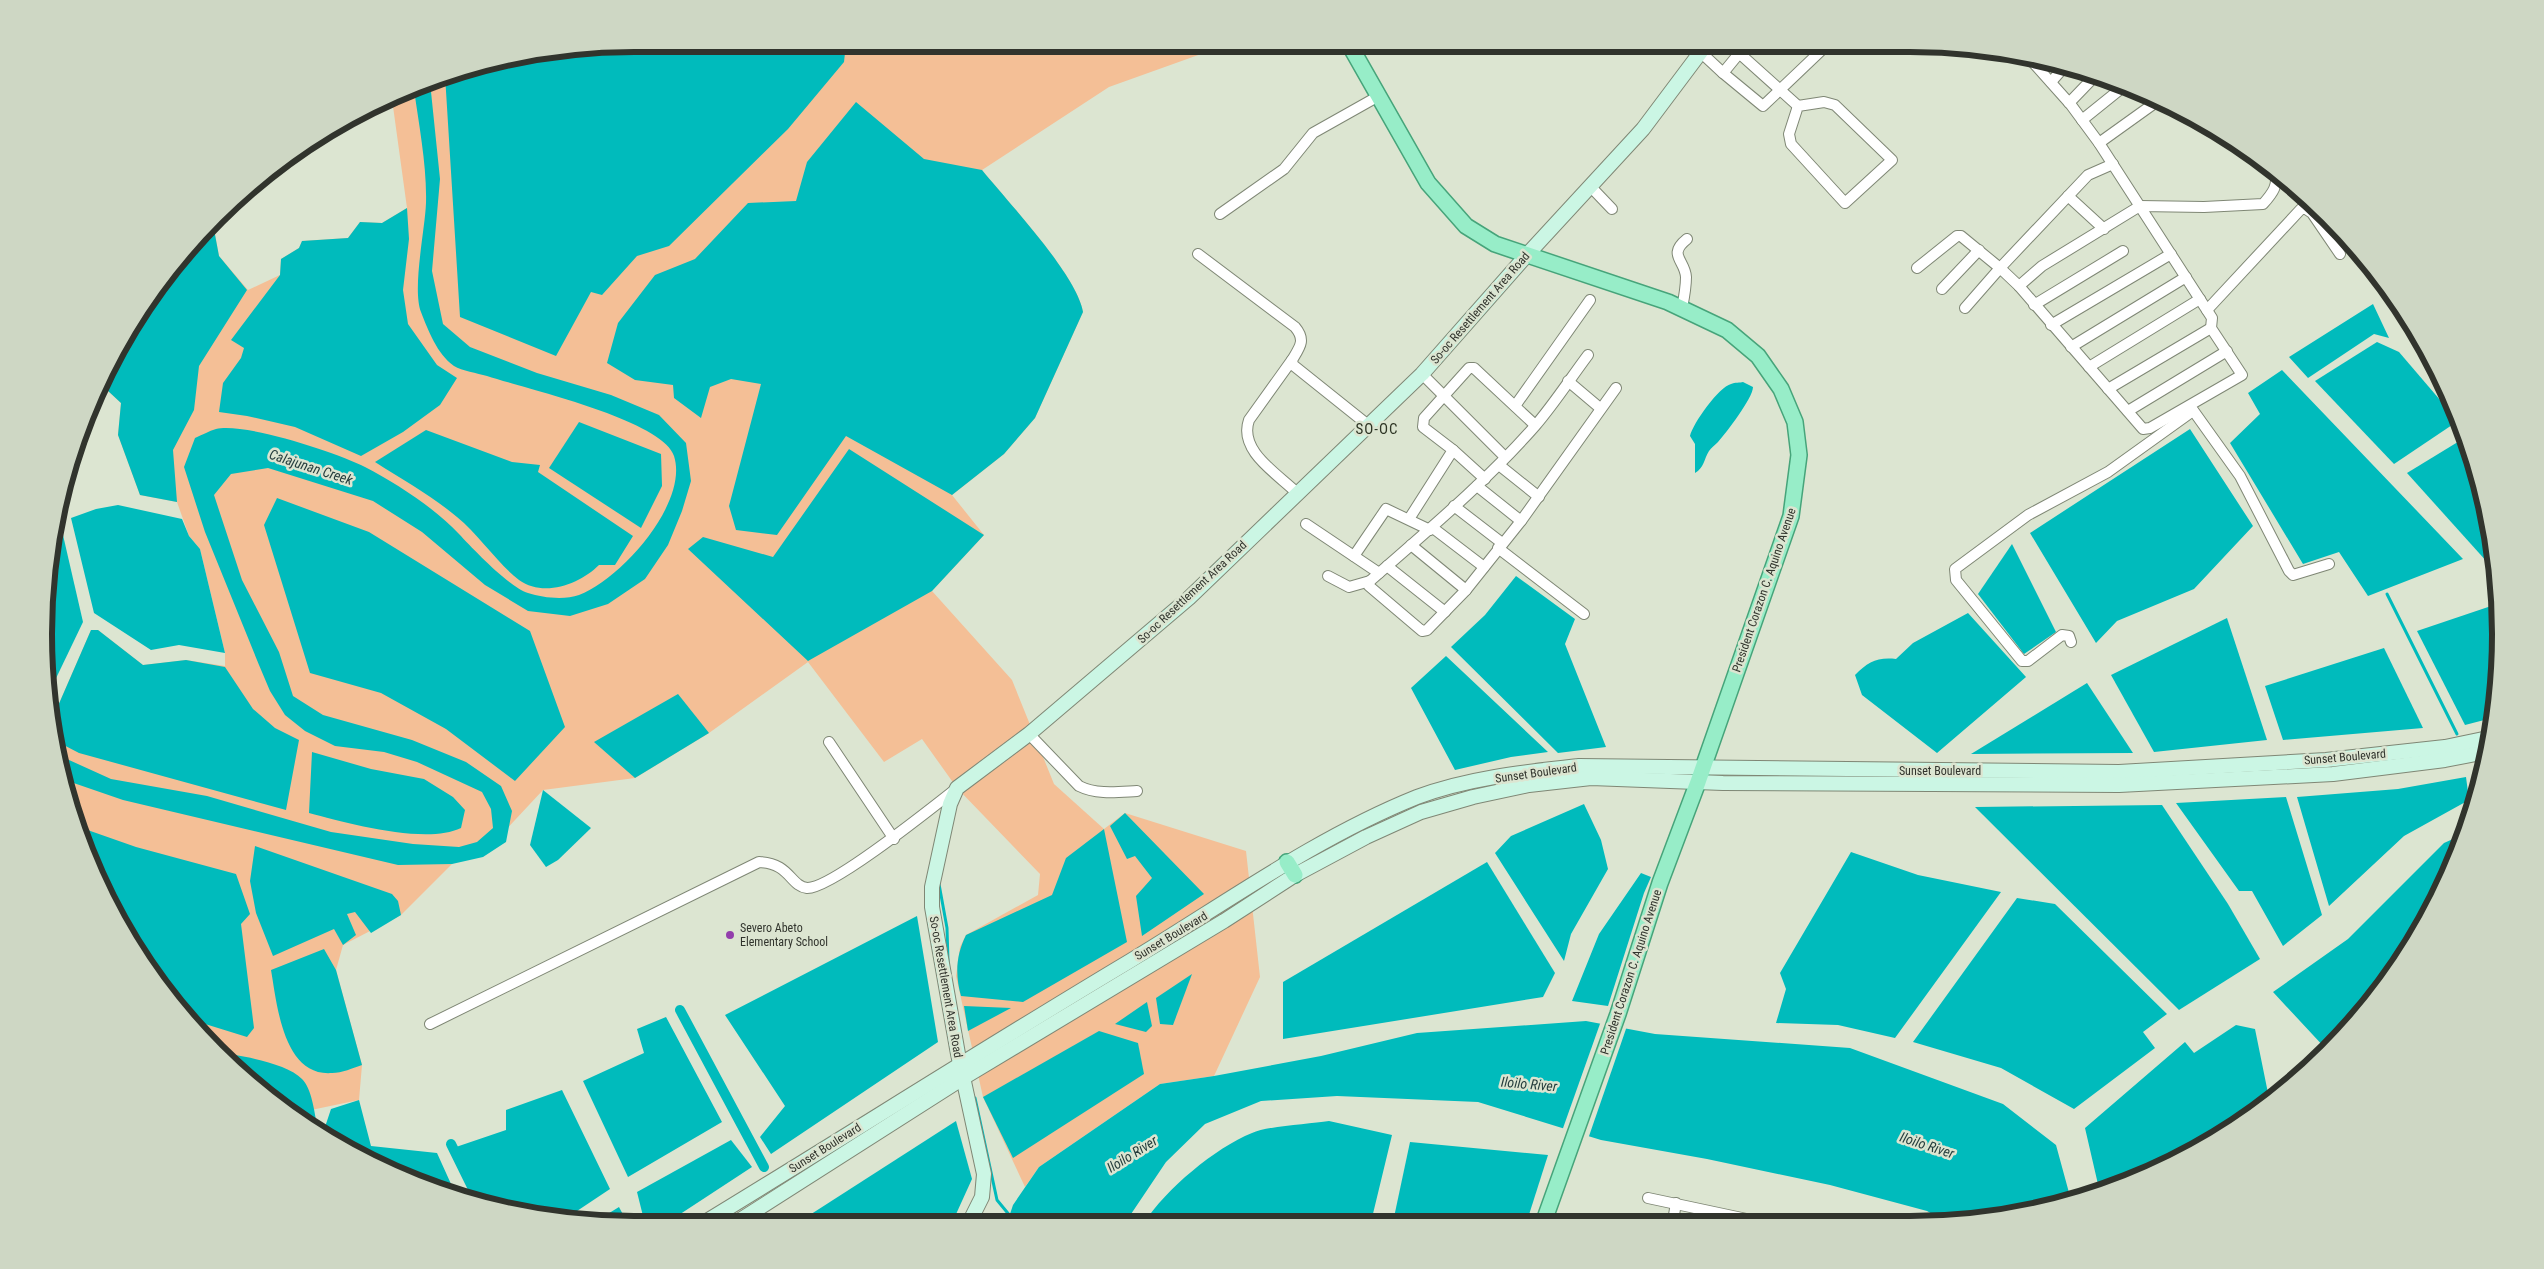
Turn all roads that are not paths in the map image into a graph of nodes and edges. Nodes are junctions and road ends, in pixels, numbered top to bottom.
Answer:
1 (1353, 52) edge
2 (1697, 52) edge
3 (1704, 52) edge
4 (1821, 52) edge
5 (1739, 53) joint
6 (2037, 67) edge
7 (2060, 72) edge
8 (1722, 73) junction
9 (2090, 81) edge
10 (2051, 82) junction
11 (1781, 89) junction
12 (2118, 92) edge
13 (1377, 97) junction
14 (2069, 102) junction
15 (1798, 106) junction
16 (2151, 106) edge
17 (2082, 120) junction
18 (2099, 144) junction
19 (2113, 164) junction
20 (2276, 183) edge
21 (1590, 186) junction
22 (2068, 196) junction
23 (2140, 206) junction
24 (1612, 209) dead end
25 (2306, 209) edge
26 (1220, 214) dead end
27 (2313, 216) edge
28 (2104, 228) junction
29 (1687, 239) dead end
30 (1979, 250) junction
31 (2123, 250) dead end
32 (1198, 254) dead end
33 (2171, 254) junction
34 (2340, 254) dead end
35 (1526, 256) junction
36 (1917, 268) dead end
37 (2000, 268) junction
38 (2186, 276) junction
39 (2019, 286) junction
40 (1942, 288) dead end
41 (2200, 299) junction
42 (1590, 300) dead end
43 (2034, 305) junction
44 (1682, 308) junction
45 (1965, 308) dead end
46 (2207, 310) junction
47 (2052, 325) junction
48 (2211, 328) junction
49 (2071, 347) junction
50 (2227, 351) junction
51 (1588, 356) dead end
52 (1292, 360) junction
53 (2089, 367) junction
54 (1422, 374) junction
55 (1568, 381) junction
56 (1616, 388) dead end
57 (2108, 389) junction
58 (1444, 395) junction
59 (1515, 406) junction
60 (1600, 408) junction
61 (2191, 408) junction
62 (2128, 412) junction
63 (1368, 424) junction
64 (1535, 425) junction
65 (1453, 450) junction
66 (1502, 461) junction
67 (1481, 482) junction
68 (1297, 493) junction
69 (1539, 496) junction
70 (1454, 506) junction
71 (1408, 519) junction
72 (1521, 521) junction
73 (1306, 524) dead end
74 (1431, 529) junction
75 (1411, 545) junction
76 (1500, 546) junction
77 (1354, 556) junction
78 (2329, 564) dead end
79 (1484, 567) junction
80 (1383, 570) junction
81 (1328, 576) dead end
82 (1370, 581) junction
83 (1466, 590) junction
84 (1445, 612) junction
85 (1584, 614) dead end
86 (2071, 642) dead end
87 (1029, 734) junction
88 (2482, 739) edge
89 (829, 742) dead end
90 (2477, 760) edge
91 (1700, 776) junction
92 (2153, 777) junction
93 (957, 788) junction
94 (1137, 791) dead end
95 (894, 839) junction
96 (1291, 868) junction
97 (430, 1024) dead end
98 (960, 1063) junction
99 (963, 1078) junction
100 (1648, 1198) dead end
101 (1676, 1203) junction
102 (715, 1216) edge
103 (747, 1216) edge
104 (972, 1216) edge
105 (1546, 1216) edge
106 (1674, 1216) edge
107 (1732, 1216) edge

1 - 13 main road, President Corazon C. Aquino Avenue
2 - 21 main road, So-oc Resettlement Area Road
3 - 8 street
4 - 11 street
5 - 8 street
5 - 11 street
6 - 10 street
7 - 10 street
8 - 11 street
9 - 14 street
10 - 14 street
11 - 15 street
12 - 17 street
13 - 26 street
13 - 35 main road, President Corazon C. Aquino Avenue
14 - 17 street
15 - 15 street
16 - 18 street
17 - 18 street
18 - 19 street
19 - 22 street
19 - 23 street
20 - 23 street
21 - 24 street
21 - 35 main road, So-oc Resettlement Area Road
22 - 28 street
22 - 37 street
23 - 28 street
23 - 33 street
25 - 46 street
27 - 34 street
28 - 39 street
29 - 44 street
30 - 36 street
30 - 37 street
30 - 40 street
31 - 43 street
32 - 52 street
33 - 38 street
33 - 47 street
35 - 44 main road, President Corazon C. Aquino Avenue
35 - 54 main road, So-oc Resettlement Area Road
37 - 39 street
37 - 45 street
38 - 41 street
38 - 49 street
39 - 43 street
41 - 46 street
41 - 53 street
42 - 59 street
43 - 47 street
44 - 91 main road, President Corazon C. Aquino Avenue
46 - 48 street
47 - 49 street
48 - 50 street
48 - 57 street
49 - 53 street
50 - 61 street
50 - 62 street
51 - 55 street
52 - 63 street
52 - 68 street
53 - 57 street
54 - 58 street
54 - 63 main road, So-oc Resettlement Area Road
55 - 60 street
55 - 64 street
56 - 60 street
57 - 62 street
58 - 59 street
58 - 65 street
58 - 66 street
59 - 64 street
60 - 69 street
61 - 62 street
61 - 78 street
61 - 86 street
63 - 68 main road, So-oc Resettlement Area Road
64 - 66 street
65 - 67 street
65 - 71 street
66 - 67 street
66 - 69 street
67 - 70 street
67 - 72 street
68 - 87 main road, So-oc Resettlement Area Road
69 - 72 street
70 - 74 street
70 - 76 street
71 - 74 street
71 - 77 street
72 - 76 street
73 - 77 street
74 - 75 street
74 - 79 street
75 - 80 street
75 - 83 street
76 - 79 street
76 - 85 street
77 - 80 street
79 - 83 street
80 - 82 street
80 - 84 street
81 - 82 street
82 - 84 street
83 - 84 street
87 - 93 main road, So-oc Resettlement Area Road
87 - 94 street
88 - 92 main road, Sunset Boulevard
89 - 95 street
90 - 92 main road, Sunset Boulevard
91 - 92 main road, Sunset Boulevard
91 - 96 main road, Sunset Boulevard
91 - 105 main road, President Corazon C. Aquino Avenue
93 - 95 street
93 - 98 main road, So-oc Resettlement Area Road
95 - 97 street
96 - 98 main road, Sunset Boulevard
96 - 99 main road, Sunset Boulevard
98 - 99 main road, So-oc Resettlement Area Road
98 - 102 main road, Sunset Boulevard
99 - 103 main road, Sunset Boulevard
99 - 104 main road, So-oc Resettlement Area Road
100 - 101 street
101 - 106 street
101 - 107 street

